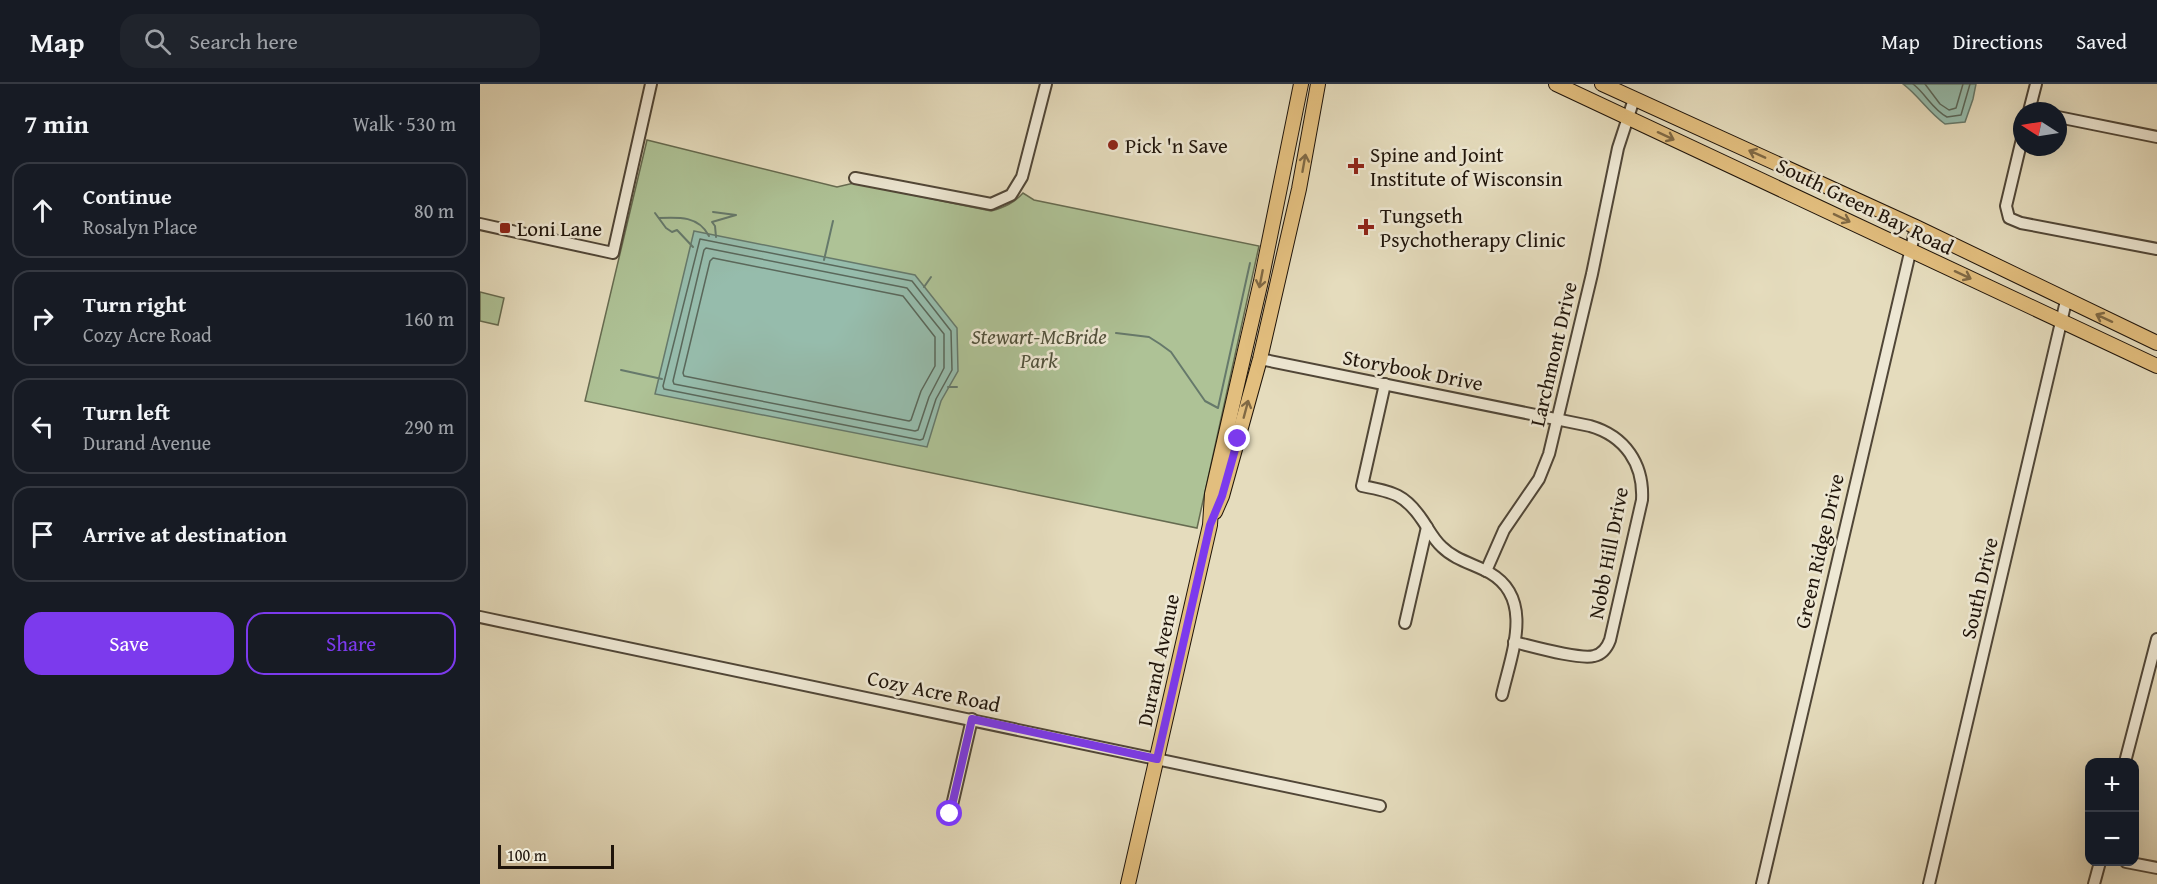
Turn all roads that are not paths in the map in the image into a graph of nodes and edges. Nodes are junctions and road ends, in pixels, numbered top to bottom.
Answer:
1 (651, 84) edge
2 (1046, 84) edge
3 (1301, 84) edge
4 (1318, 84) edge
5 (1325, 84) edge
6 (1556, 84) edge
7 (1602, 84) edge
8 (2036, 84) edge
9 (1316, 99) junction
10 (1635, 99) junction
11 (2032, 102) edge
12 (1628, 118) junction
13 (2067, 119) edge
14 (2157, 137) edge
15 (2018, 156) edge
16 (1281, 177) junction
17 (855, 178) dead end
18 (1299, 189) junction
19 (1272, 222) junction
20 (480, 224) edge
21 (1916, 227) junction
22 (1287, 241) junction
23 (2157, 249) edge
24 (1910, 251) junction
25 (2066, 301) junction
26 (2062, 322) junction
27 (2157, 343) edge
28 (1260, 359) junction
29 (2157, 366) edge
30 (1385, 384) junction
31 (1558, 420) junction
32 (1210, 525) junction
33 (1427, 527) junction
34 (1486, 571) junction
35 (480, 617) edge
36 (1405, 623) dead end
37 (2157, 639) edge
38 (1514, 642) junction
39 (1502, 695) dead end
40 (972, 719) junction
41 (2126, 758) edge
42 (1157, 759) junction
43 (1380, 806) dead end
44 (950, 814) dead end
45 (2139, 864) edge
46 (2099, 866) edge
47 (2157, 868) edge
48 (1130, 881) edge
49 (1762, 884) edge
50 (1929, 884) edge
51 (2094, 884) edge

1 - 20 street
2 - 17 street
3 - 16 main road, Durand Avenue
4 - 9 main road, Durand Avenue
5 - 9 main road
6 - 12 main road, South Green Bay Road
7 - 10 main road, South Green Bay Road
8 - 11 street
18 -> 9 main road, Durand Avenue
10 - 12 street, Larchmont Drive
21 -> 10 main road, South Green Bay Road
12 -> 24 main road, South Green Bay Road
12 - 31 street, Larchmont Drive
13 - 14 street
15 - 23 street
16 - 18 main road
16 - 19 main road, Durand Avenue
18 - 22 main road, Durand Avenue
19 - 22 main road
19 -> 32 main road, Durand Avenue
21 - 24 street, Green Ridge Drive
21 - 25 main road, South Green Bay Road
22 - 28 main road, Durand Avenue
24 -> 26 main road, South Green Bay Road
24 - 49 street, Green Ridge Drive
25 - 26 street, South Drive
27 -> 25 main road, South Green Bay Road
26 - 29 main road, South Green Bay Road
26 - 50 street, South Drive
28 - 30 street, Storybook Drive
32 -> 28 main road, Durand Avenue
30 - 31 street, Storybook Drive
30 - 33 street
31 - 34 street, Larchmont Drive
31 - 38 street, Nobb Hill Drive
32 - 42 main road, Durand Avenue
33 - 34 street
33 - 36 street
34 - 38 street
35 - 40 street, Cozy Acre Road
37 - 41 street
38 - 39 street
40 - 42 street, Cozy Acre Road
40 - 44 street
42 - 43 street, Cozy Acre Road
42 - 48 main road, Durand Avenue
45 - 47 street
46 - 51 street

